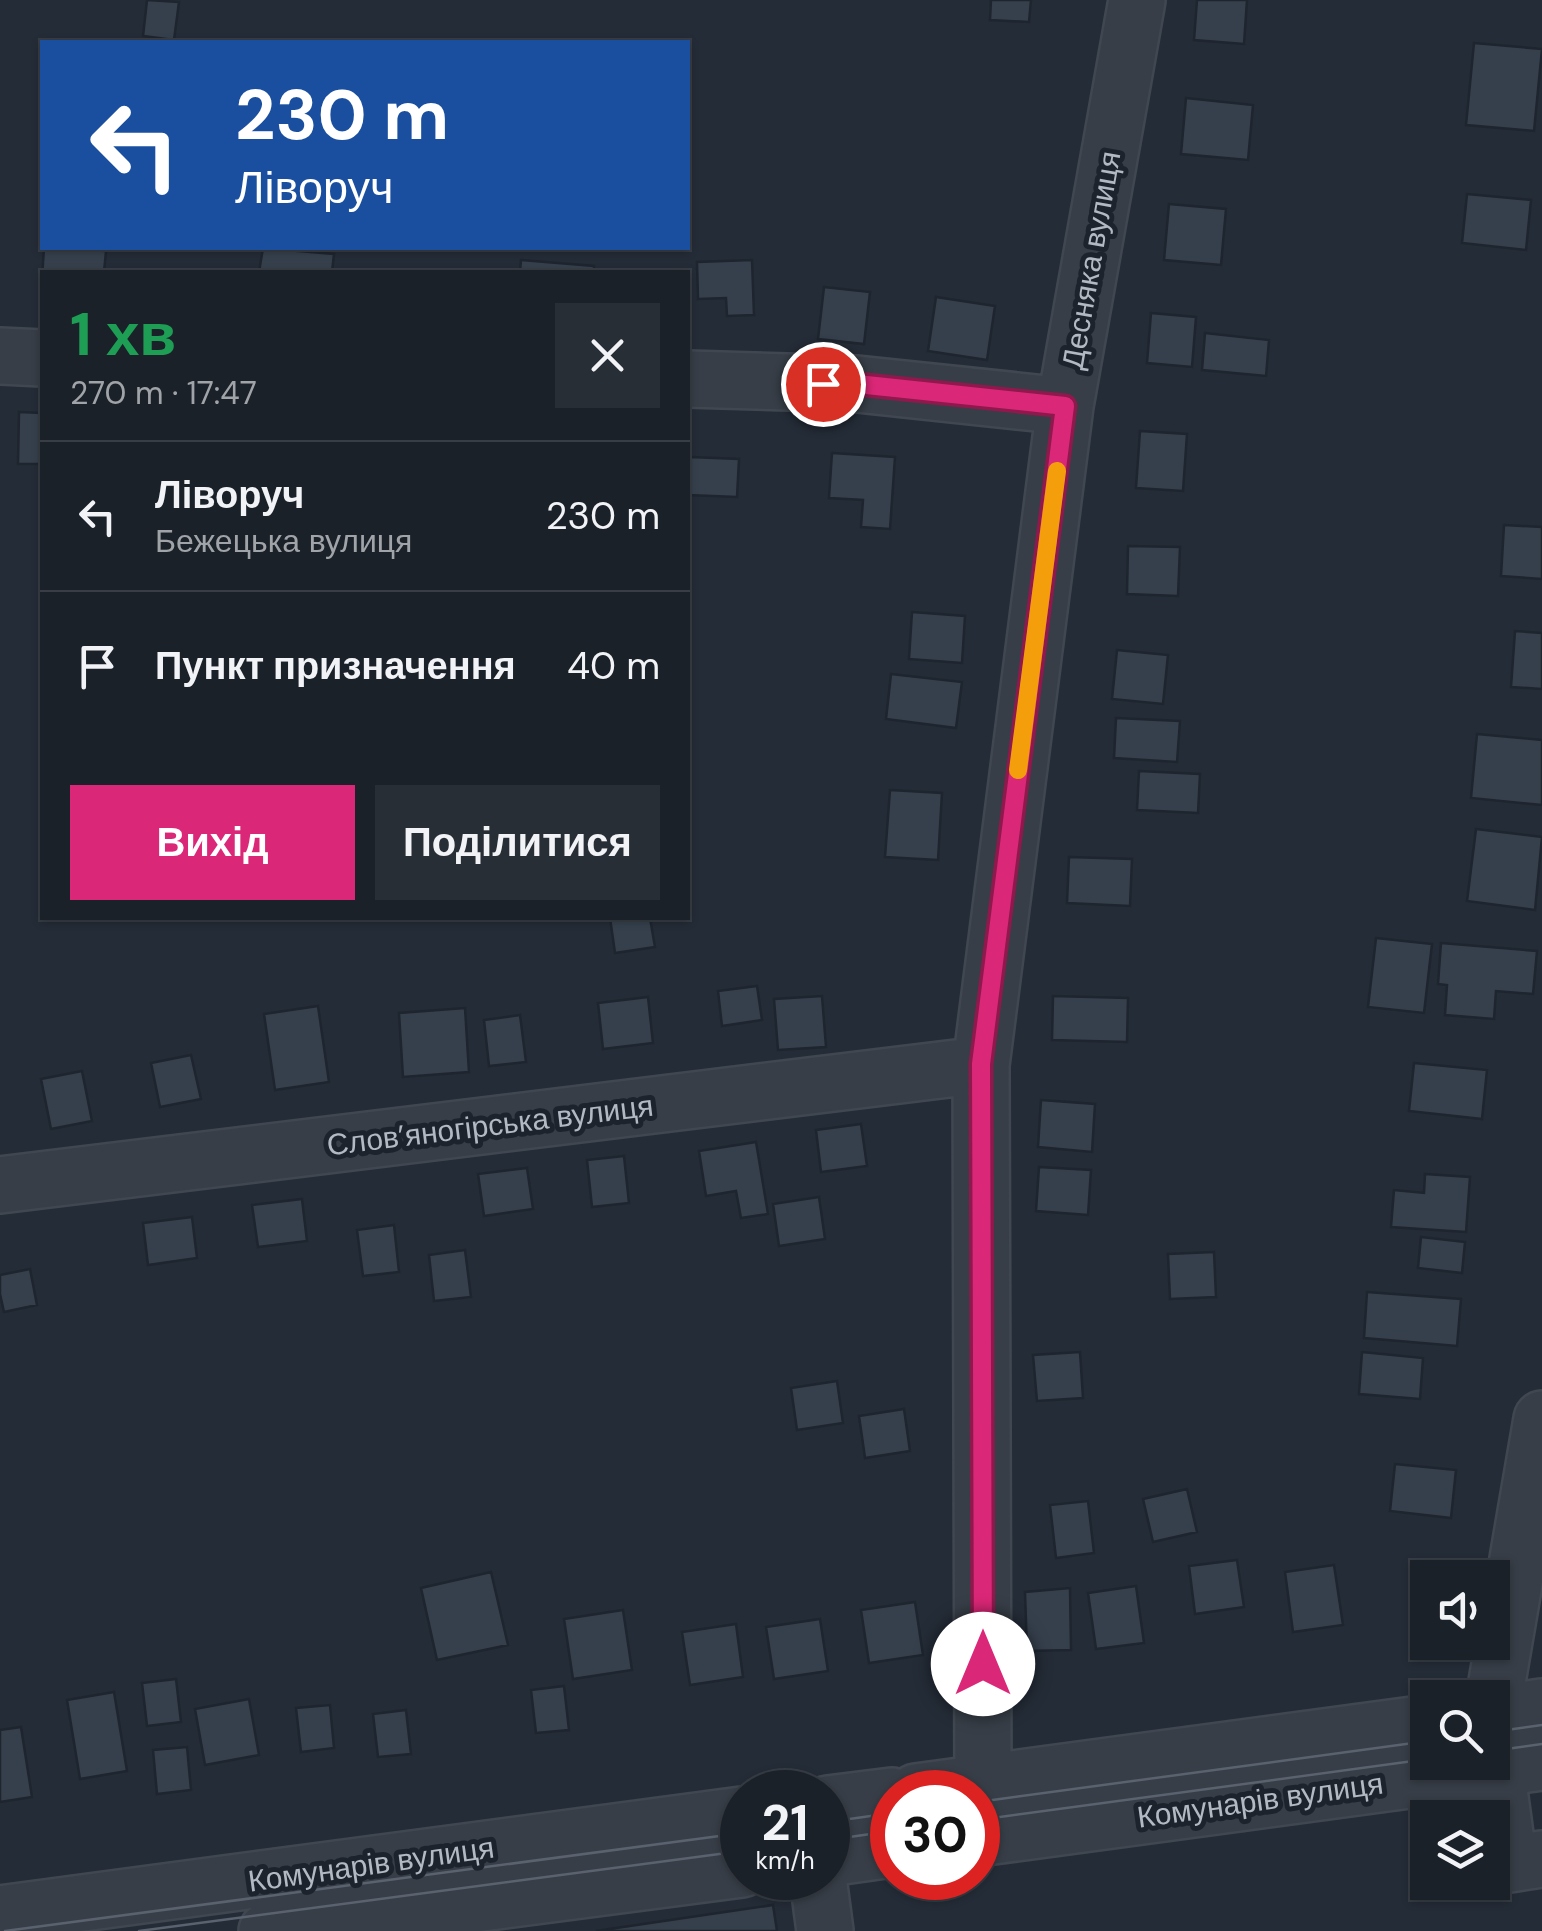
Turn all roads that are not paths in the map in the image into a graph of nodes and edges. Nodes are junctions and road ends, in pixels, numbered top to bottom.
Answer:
1 (1138, 0) edge
2 (0, 356) edge
3 (40, 358) edge
4 (690, 379) edge
5 (1065, 406) junction
6 (981, 1064) junction
7 (0, 1186) edge
8 (1542, 1419) edge
9 (1510, 1680) edge
10 (1542, 1707) edge
11 (1410, 1725) edge
12 (1510, 1730) edge
13 (1410, 1753) edge
14 (983, 1770) edge
15 (1505, 1780) edge
16 (1000, 1782) edge
17 (720, 1819) edge
18 (1000, 1833) edge
19 (1542, 1859) edge
20 (720, 1872) edge
21 (821, 1900) edge
22 (0, 1914) edge
23 (267, 1931) edge
24 (825, 1931) edge

1 - 5 street, Десняка вулиця
2 - 3 street
4 - 5 street
5 - 6 street, Десняка вулиця
6 - 7 street, Слов’яногірська вулиця
6 - 14 street, Десняка вулиця
8 - 9 street
10 - 12 street, Комунарів вулиця
11 - 16 street, Комунарів вулиця
13 - 18 street, Комунарів вулиця
15 - 19 street
17 - 22 street, Комунарів вулиця
20 - 23 street, Комунарів вулиця
21 - 24 street

